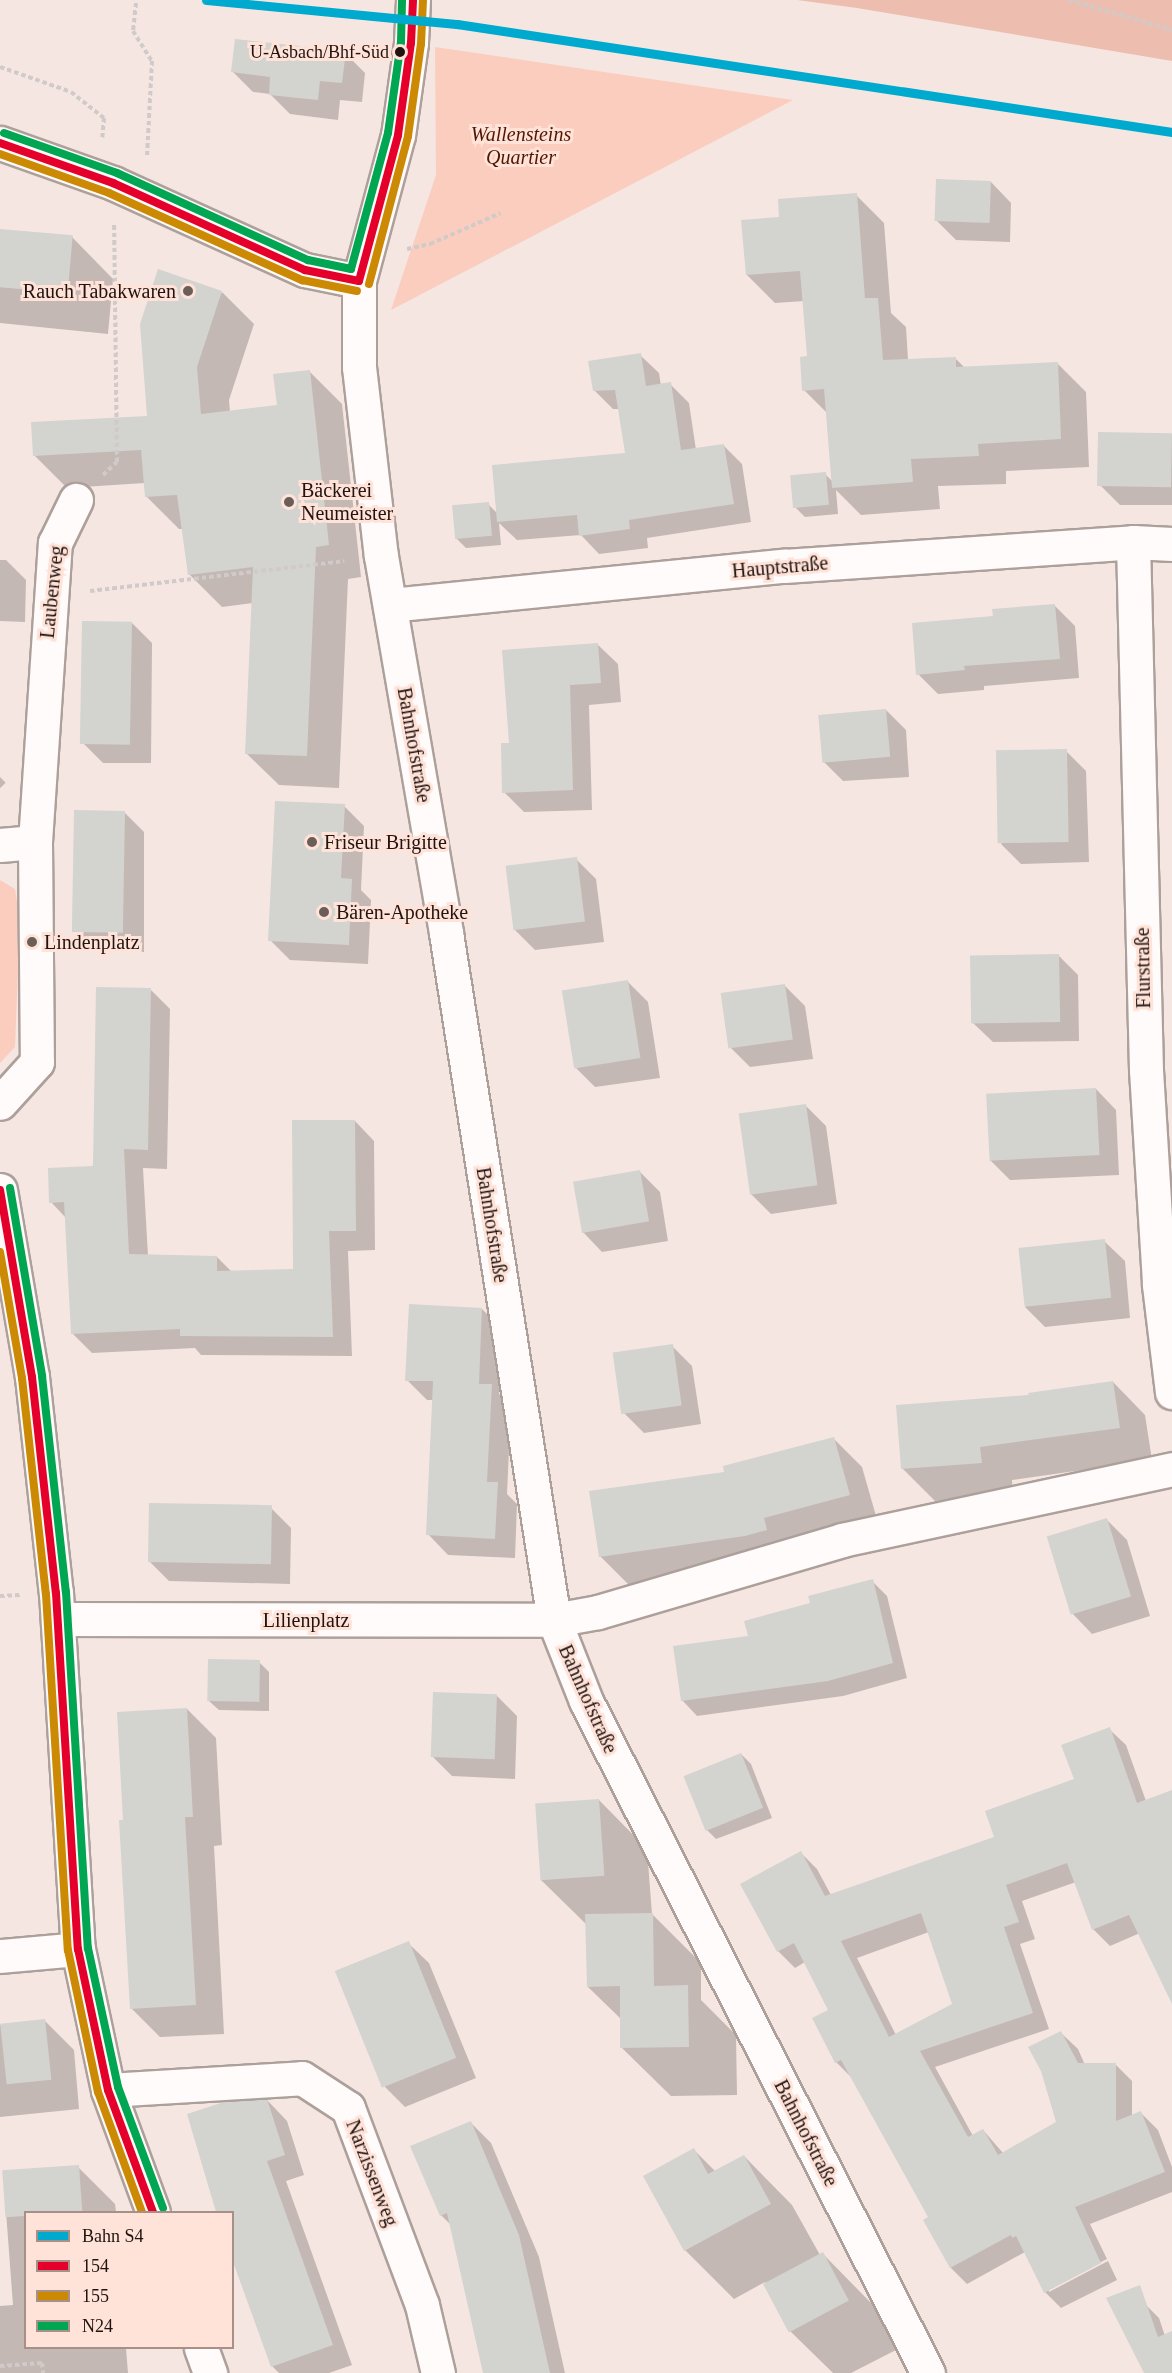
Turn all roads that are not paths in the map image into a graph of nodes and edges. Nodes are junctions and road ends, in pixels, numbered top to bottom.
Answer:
1 (413, 0) edge
2 (0, 143) edge
3 (362, 269) junction
4 (76, 500) road end
5 (1134, 542) junction
6 (1172, 543) edge
7 (390, 605) junction
8 (35, 842) junction
9 (0, 845) edge
10 (0, 1103) edge
11 (0, 1190) edge
12 (1166, 1285) edge
13 (1172, 1392) edge
14 (1172, 1469) edge
15 (57, 1606) junction
16 (554, 1620) junction
17 (78, 1949) junction
18 (0, 1956) edge
19 (108, 2090) junction
20 (153, 2211) edge
21 (201, 2349) edge
22 (210, 2373) edge
23 (438, 2373) edge
24 (928, 2373) edge

1 - 3 street, Bahnhofstraße
2 - 3 street
3 - 7 street, Bahnhofstraße
4 - 8 street, Laubenweg
5 - 6 street, Hauptstraße
5 - 7 street, Hauptstraße
5 - 12 street, Flurstraße
7 - 16 street, Bahnhofstraße
8 - 9 street
8 - 10 street
11 - 15 street
12 - 13 street, Flurstraße
14 - 16 street, Lilienplatz
15 - 16 street, Lilienplatz
15 - 17 street
16 - 24 street, Bahnhofstraße
17 - 18 street
17 - 19 street
19 - 20 street
19 - 23 street, Narzissenweg
21 - 22 street

